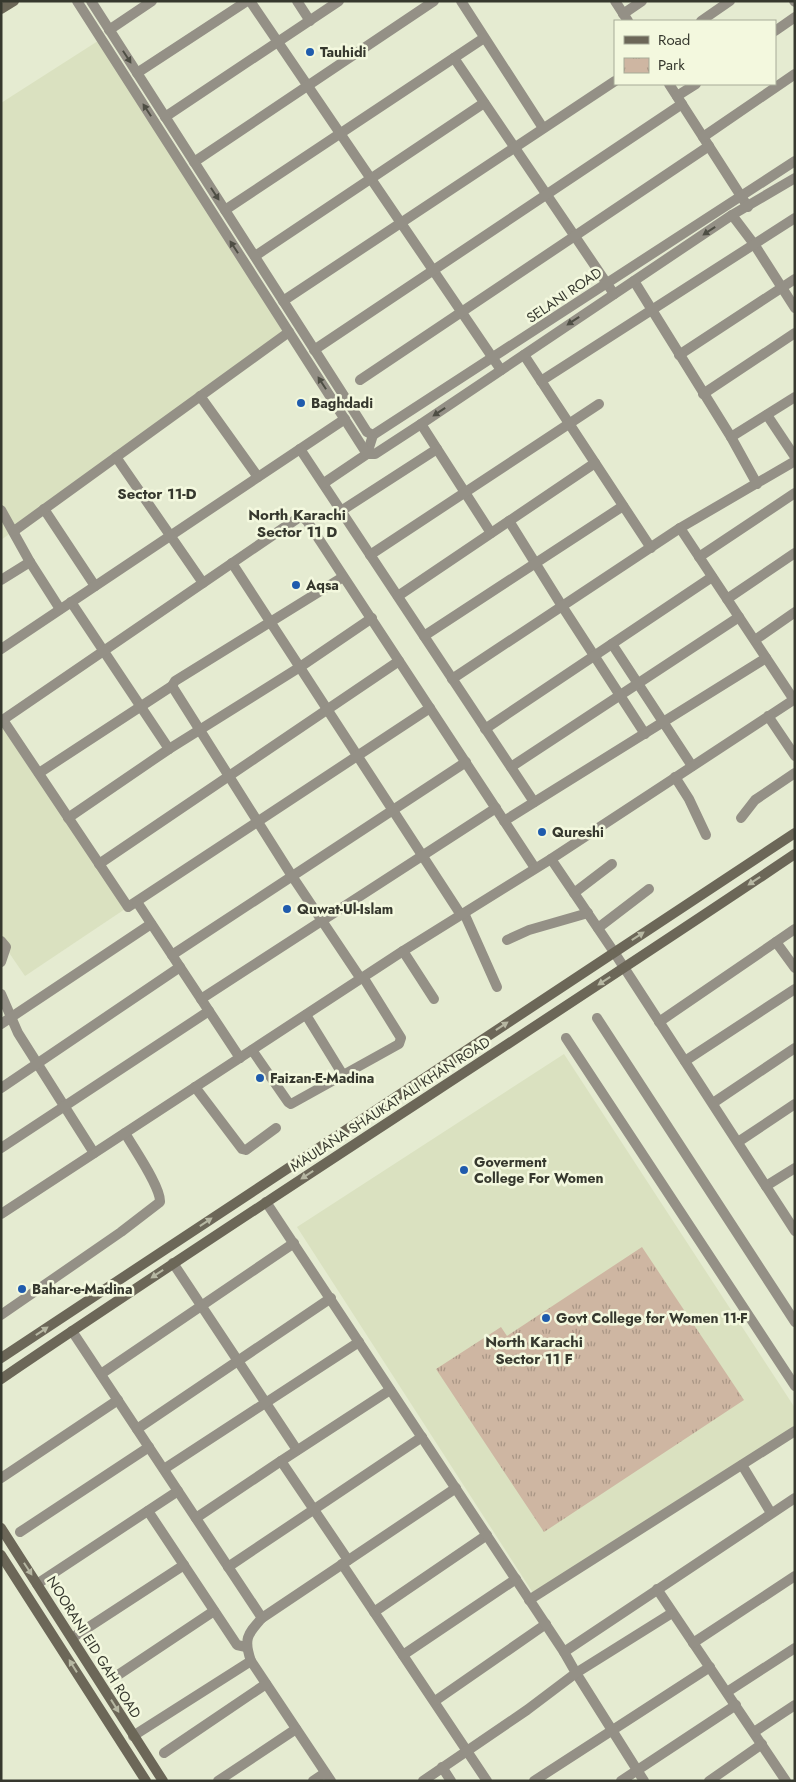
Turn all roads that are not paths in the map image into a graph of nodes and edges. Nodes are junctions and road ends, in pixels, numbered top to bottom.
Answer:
1 (14, 1) edge
2 (77, 1) edge
3 (91, 1) edge
4 (152, 1) edge
5 (248, 1) edge
6 (297, 1) edge
7 (339, 1) edge
8 (434, 1) edge
9 (461, 1) edge
10 (614, 1) edge
11 (642, 1) edge
12 (730, 1) edge
13 (1, 9) edge
14 (795, 17) edge
15 (625, 18) edge
16 (702, 20) edge
17 (310, 21) junction
18 (776, 29) edge
19 (109, 30) junction
20 (484, 38) junction
21 (278, 42) junction
22 (454, 58) junction
23 (137, 73) junction
24 (795, 74) edge
25 (614, 82) edge
26 (669, 85) edge
27 (695, 85) edge
28 (308, 86) junction
29 (679, 100) junction
30 (484, 103) junction
31 (165, 117) junction
32 (544, 128) junction
33 (340, 134) junction
34 (703, 137) junction
35 (709, 146) junction
36 (514, 147) junction
37 (795, 161) edge
38 (194, 162) junction
39 (795, 178) edge
40 (370, 179) junction
41 (547, 195) junction
42 (741, 196) junction
43 (748, 207) junction
44 (225, 210) junction
45 (732, 215) junction
46 (795, 218) edge
47 (401, 223) junction
48 (574, 236) junction
49 (754, 244) junction
50 (255, 256) junction
51 (433, 271) junction
52 (795, 279) edge
53 (634, 280) junction
54 (606, 283) junction
55 (781, 287) junction
56 (614, 294) junction
57 (283, 301) junction
58 (795, 308) edge
59 (652, 310) junction
60 (461, 312) junction
61 (289, 332) junction
62 (795, 333) edge
63 (314, 350) junction
64 (679, 354) junction
65 (524, 355) junction
66 (493, 359) junction
67 (501, 370) junction
68 (360, 380) dead end
69 (540, 381) junction
70 (704, 394) junction
71 (200, 396) junction
72 (795, 397) edge
73 (599, 404) dead end
74 (767, 415) junction
75 (345, 419) junction
76 (569, 423) junction
77 (421, 424) junction
78 (373, 435) junction
79 (731, 437) junction
80 (300, 449) junction
81 (438, 449) junction
82 (367, 454) junction
83 (116, 457) junction
84 (795, 457) edge
85 (795, 461) edge
86 (595, 463) junction
87 (258, 477) junction
88 (324, 483) junction
89 (757, 484) junction
90 (465, 492) junction
91 (795, 493) edge
92 (623, 506) junction
93 (44, 509) junction
94 (341, 511) junction
95 (2, 513) edge
96 (509, 521) junction
97 (680, 528) junction
98 (14, 530) junction
99 (491, 533) junction
100 (171, 535) junction
101 (651, 548) junction
102 (795, 553) edge
103 (370, 554) junction
104 (699, 557) junction
105 (30, 562) junction
106 (232, 563) junction
107 (535, 563) junction
108 (343, 577) junction
109 (712, 577) junction
110 (1, 580) edge
111 (203, 583) junction
112 (96, 586) junction
113 (398, 596) junction
114 (727, 599) junction
115 (71, 602) junction
116 (562, 606) junction
117 (60, 609) junction
118 (795, 612) edge
119 (739, 617) junction
120 (372, 618) junction
121 (270, 622) junction
122 (424, 636) junction
123 (755, 640) junction
124 (612, 644) junction
125 (1, 648) edge
126 (104, 650) junction
127 (594, 656) junction
128 (766, 658) junction
129 (400, 661) junction
130 (300, 667) junction
131 (452, 679) junction
132 (795, 681) edge
133 (639, 683) junction
134 (172, 686) junction
135 (785, 687) junction
136 (620, 695) junction
137 (794, 699) edge
138 (140, 706) junction
139 (430, 708) junction
140 (328, 709) junction
141 (768, 716) junction
142 (2, 721) edge
143 (663, 722) junction
144 (485, 729) junction
145 (200, 731) junction
146 (645, 734) junction
147 (169, 749) junction
148 (358, 755) junction
149 (795, 756) edge
150 (466, 762) junction
151 (692, 766) junction
152 (511, 767) junction
153 (39, 773) junction
154 (795, 773) edge
155 (229, 775) junction
156 (675, 777) junction
157 (534, 802) junction
158 (496, 808) junction
159 (394, 810) junction
160 (68, 818) junction
161 (741, 818) dead end
162 (258, 821) junction
163 (504, 821) junction
164 (795, 833) edge
165 (706, 835) dead end
166 (795, 854) edge
167 (422, 855) junction
168 (551, 859) junction
169 (99, 864) junction
170 (612, 864) dead end
171 (535, 868) junction
172 (292, 876) junction
173 (649, 889) dead end
174 (574, 893) junction
175 (137, 902) junction
176 (588, 913) junction
177 (462, 914) junction
178 (322, 920) junction
179 (151, 924) junction
180 (598, 928) junction
181 (795, 929) edge
182 (507, 940) dead end
183 (776, 942) junction
184 (3, 946) edge
185 (403, 951) junction
186 (614, 952) junction
187 (172, 955) junction
188 (1, 962) edge
189 (180, 968) junction
190 (624, 968) junction
191 (795, 968) edge
192 (362, 978) junction
193 (497, 987) dead end
194 (795, 989) edge
195 (1, 994) edge
196 (201, 999) junction
197 (434, 999) dead end
198 (209, 1011) junction
199 (306, 1014) junction
200 (11, 1017) junction
201 (597, 1018) dead end
202 (659, 1022) junction
203 (1, 1024) edge
204 (566, 1038) dead end
205 (795, 1048) edge
206 (252, 1050) junction
207 (240, 1058) junction
208 (685, 1061) junction
209 (38, 1064) junction
210 (343, 1075) junction
211 (195, 1087) junction
212 (1, 1088) edge
213 (713, 1103) junction
214 (795, 1104) edge
215 (64, 1106) junction
216 (276, 1128) dead end
217 (125, 1133) junction
218 (738, 1142) junction
219 (1, 1148) edge
220 (94, 1153) junction
221 (795, 1168) edge
222 (766, 1186) junction
223 (266, 1202) junction
224 (1, 1214) edge
225 (795, 1231) edge
226 (294, 1243) junction
227 (173, 1263) junction
228 (332, 1298) junction
229 (202, 1306) junction
230 (1, 1315) edge
231 (795, 1322) edge
232 (72, 1331) junction
233 (359, 1342) junction
234 (1, 1358) edge
235 (238, 1361) junction
236 (101, 1374) junction
237 (1, 1379) edge
238 (795, 1386) edge
239 (390, 1390) junction
240 (118, 1400) junction
241 (266, 1403) junction
242 (137, 1429) junction
243 (795, 1431) edge
244 (422, 1437) junction
245 (149, 1447) junction
246 (297, 1450) junction
247 (281, 1461) junction
248 (742, 1465) junction
249 (164, 1469) junction
250 (1, 1478) edge
251 (456, 1488) junction
252 (178, 1491) junction
253 (795, 1498) edge
254 (314, 1510) junction
255 (148, 1511) junction
256 (772, 1513) junction
257 (196, 1518) junction
258 (1, 1528) edge
259 (20, 1532) dead end
260 (487, 1535) junction
261 (1, 1555) edge
262 (345, 1562) junction
263 (184, 1565) junction
264 (228, 1567) junction
265 (795, 1576) edge
266 (516, 1579) junction
267 (38, 1584) junction
268 (657, 1589) junction
269 (530, 1600) junction
270 (214, 1611) junction
271 (374, 1612) junction
272 (672, 1613) junction
273 (262, 1618) junction
274 (546, 1624) junction
275 (72, 1638) junction
276 (693, 1643) junction
277 (246, 1647) junction
278 (795, 1648) edge
279 (564, 1652) junction
280 (403, 1655) junction
281 (250, 1660) junction
282 (710, 1667) junction
283 (576, 1673) junction
284 (115, 1677) dead end
285 (266, 1684) junction
286 (727, 1692) junction
287 (435, 1701) junction
288 (736, 1705) junction
289 (795, 1705) edge
290 (296, 1729) junction
291 (612, 1730) junction
292 (754, 1732) junction
293 (133, 1736) junction
294 (762, 1744) junction
295 (468, 1751) junction
296 (164, 1753) dead end
297 (442, 1767) junction
298 (638, 1770) junction
299 (328, 1777) edge
300 (146, 1781) edge
301 (163, 1781) edge
302 (218, 1781) edge
303 (314, 1781) edge
304 (422, 1781) edge
305 (451, 1781) edge
306 (487, 1781) edge
307 (534, 1781) edge
308 (621, 1781) edge
309 (644, 1781) edge
310 (710, 1781) edge
311 (786, 1781) edge

1 - 13 main road
61 -> 2 street
3 - 19 street
4 - 19 street
5 - 21 street
5 - 23 street
6 - 17 street
7 - 17 street
8 - 28 street
9 - 20 street
10 - 15 street
11 - 15 street
12 - 16 street
14 - 18 street
17 - 21 street
19 -> 23 street
20 - 22 street
20 - 32 street
21 - 28 street
21 - 31 street
22 - 30 street
22 - 33 street
23 - 31 street
24 - 34 street
25 - 32 street
26 - 29 street
27 - 29 street
28 - 33 street
28 - 38 street
29 - 34 street
29 - 41 street
30 - 36 street
30 - 40 street
31 - 38 street
32 - 36 street
33 - 40 street
33 - 44 street
34 - 35 street
35 - 42 street
35 - 48 street
36 - 41 street
36 - 47 street
37 - 42 street, SELANI ROAD
38 -> 44 street
39 - 43 street, SELANI ROAD
40 - 47 street
40 - 50 street
41 - 48 street
41 - 51 street
42 - 43 street
42 - 54 street, SELANI ROAD
43 - 45 street, SELANI ROAD
44 - 50 street
45 - 49 street
45 -> 53 street, SELANI ROAD
46 - 49 street
47 - 51 street
47 - 57 street
48 - 54 street
48 - 60 street
49 - 55 street
49 - 59 street
50 - 57 street
51 - 60 street
51 - 63 street
52 - 55 street
53 - 56 street, SELANI ROAD
53 - 59 street
54 - 56 street
54 - 66 street, SELANI ROAD
55 - 58 street
55 - 64 street
56 -> 65 street, SELANI ROAD
57 - 63 street
59 - 64 street
59 - 69 street
60 - 66 street
60 - 68 street
61 - 71 street
75 -> 61 street
62 - 70 street
63 - 78 street
64 - 70 street
65 - 67 street, SELANI ROAD
65 - 69 street
66 - 67 street
66 - 78 street, SELANI ROAD
67 -> 77 street, SELANI ROAD
69 - 76 street
70 - 79 street
71 - 83 street
71 - 87 street
72 - 74 street
73 - 76 street
74 - 79 street
74 - 84 street
75 - 80 street
75 - 82 street
76 - 86 street
76 - 90 street
77 - 81 street
77 - 82 street, SELANI ROAD
78 - 82 street
79 - 89 street
80 - 87 street
80 - 88 street
81 - 90 street
81 - 94 street
82 - 88 street, SELANI ROAD
83 - 93 street
83 - 100 street
85 - 89 street
86 - 92 street
86 - 96 street
87 - 100 street
88 - 94 street
89 - 97 street
90 - 99 street
90 - 103 street
91 - 104 street
92 - 101 street
92 - 107 street
93 - 98 street
93 - 112 street
94 - 103 street
95 - 98 street
96 - 99 street
96 - 107 street
97 - 101 street
97 - 104 street
98 - 105 street
99 - 113 street
100 - 111 street
100 - 112 street
101 - 116 street
102 - 114 street
103 - 113 street
104 - 109 street
105 - 110 street
105 - 117 street
106 - 108 street
106 - 111 street
106 - 121 street
107 - 116 street
107 - 122 street
108 - 120 street
108 - 121 street
109 - 114 street
109 - 124 street
111 - 126 street
112 - 115 street
113 - 122 street
114 - 119 street
115 - 117 street
115 - 126 street
116 - 127 street
116 - 131 street
117 - 125 street
118 - 123 street
119 - 123 street
119 - 133 street
120 - 129 street
120 - 130 street
121 - 130 street
121 - 134 street
122 - 131 street
123 - 128 street
124 - 127 street
124 - 133 street
126 - 138 street
126 - 142 street
127 - 136 street
127 - 144 street
128 - 135 street
128 - 143 street
129 - 139 street
129 - 140 street
130 - 140 street
130 - 145 street
131 - 144 street
132 - 135 street
133 - 136 street
133 - 143 street
134 - 138 street
134 - 145 street
135 - 137 street
136 - 146 street
136 - 152 street
137 - 141 street
138 - 147 street
138 - 153 street
139 - 148 street
139 - 150 street
140 - 148 street
140 - 155 street
141 - 149 street
141 - 151 street
142 - 153 street
143 - 146 street
143 - 151 street
144 - 152 street
145 - 147 street
145 - 155 street
146 - 157 street
147 - 160 street
148 - 159 street
148 - 162 street
150 - 158 street
150 - 159 street
151 - 156 street
152 - 157 street
153 - 160 street
154 - 161 street
155 - 162 street
155 - 169 street
156 - 165 street
156 - 168 street
157 - 163 street
158 - 163 street
158 - 167 street
159 - 167 street
159 - 172 street
160 - 169 street
162 - 172 street
162 - 175 street
163 - 171 street
186 -> 164 main road, MAULANA SHAUKAT ALI KHAN ROAD
166 -> 190 main road, MAULANA SHAUKAT ALI KHAN ROAD
167 - 177 street
167 - 178 street
168 - 171 street
168 - 174 street
169 - 175 street
170 - 174 street
171 - 177 street
172 - 178 street
172 - 187 street
173 - 180 street
174 - 176 street
175 - 179 street
176 - 180 street
176 - 182 street
177 - 185 street
177 - 193 street
178 - 192 street
178 - 196 street
179 - 187 street
179 - 200 street
180 - 186 street
181 - 183 street
183 - 191 street
183 - 202 street
184 - 188 street
185 - 192 street
185 - 197 street
186 - 190 street
234 -> 186 main road, MAULANA SHAUKAT ALI KHAN ROAD
187 - 189 street
189 - 196 street
189 - 209 street
190 - 202 street
190 -> 223 main road, MAULANA SHAUKAT ALI KHAN ROAD
192 - 199 street
192 - 210 street
194 - 208 street
195 - 200 street
196 - 198 street
198 - 207 street
198 - 215 street
199 - 206 street
199 - 210 street
200 - 203 street
200 - 209 street
201 - 231 street
202 - 208 street
204 - 238 street
205 - 213 street
206 - 207 street
206 - 210 street
207 - 211 street
208 - 213 street
209 - 212 street
209 - 215 street
211 - 216 street
211 - 217 street
213 - 218 street
214 - 218 street
215 - 219 street
215 - 220 street
217 - 220 street
217 - 230 street
218 - 222 street
220 - 224 street
221 - 222 street
222 - 225 street
223 - 226 street
223 - 227 main road, MAULANA SHAUKAT ALI KHAN ROAD
226 - 228 street
226 - 229 street
227 - 229 street
227 -> 232 main road, MAULANA SHAUKAT ALI KHAN ROAD
228 - 233 street
228 - 235 street
229 - 235 street
229 - 236 street
232 - 236 street
232 - 237 main road, MAULANA SHAUKAT ALI KHAN ROAD
233 - 239 street
233 - 241 street
235 - 241 street
235 - 242 street
236 - 240 street
239 - 244 street
239 - 246 street
240 - 242 street
240 - 250 street
241 - 246 street
241 - 249 street
242 - 245 street
243 - 248 street
244 - 251 street
244 - 254 street
245 - 249 street
245 - 259 street
246 - 247 street
247 - 254 street
247 - 257 street
248 - 256 street
248 - 269 street
249 - 252 street
251 - 260 street
251 - 262 street
252 - 255 street
252 - 257 street
253 - 256 street
254 - 262 street
254 - 264 street
255 - 263 street
255 - 267 street
256 - 268 street
257 - 264 street
258 -> 267 main road, NOORANI EID GAH ROAD
260 - 266 street
260 - 271 street
300 -> 261 main road, NOORANI EID GAH ROAD
262 - 271 street
262 - 273 street
263 - 270 street
263 - 275 street
264 - 273 street
265 - 276 street
266 - 269 street
266 - 280 street
267 - 275 main road, NOORANI EID GAH ROAD
268 - 272 street
268 - 279 street
269 - 274 street
270 - 277 street
270 - 284 street
271 - 280 street
272 - 276 street
272 - 283 street
273 - 277 street
274 - 279 street
274 - 287 street
275 -> 293 main road, NOORANI EID GAH ROAD
276 - 282 street
277 - 281 street
278 - 286 street
279 - 283 street
280 - 287 street
281 - 285 street
281 - 293 street
282 - 286 street
282 - 291 street
283 - 291 street
283 - 295 street
285 - 290 street
285 - 296 street
286 - 288 street
287 - 295 street
288 - 292 street
288 - 298 street
289 - 292 street
290 - 299 street
290 - 302 street
291 - 298 street
291 - 307 street
292 - 294 street
293 - 301 main road, NOORANI EID GAH ROAD
294 - 310 street
294 - 311 street
295 - 297 street
295 - 306 street
297 - 304 street
297 - 305 street
298 - 308 street
298 - 309 street
299 - 303 street

